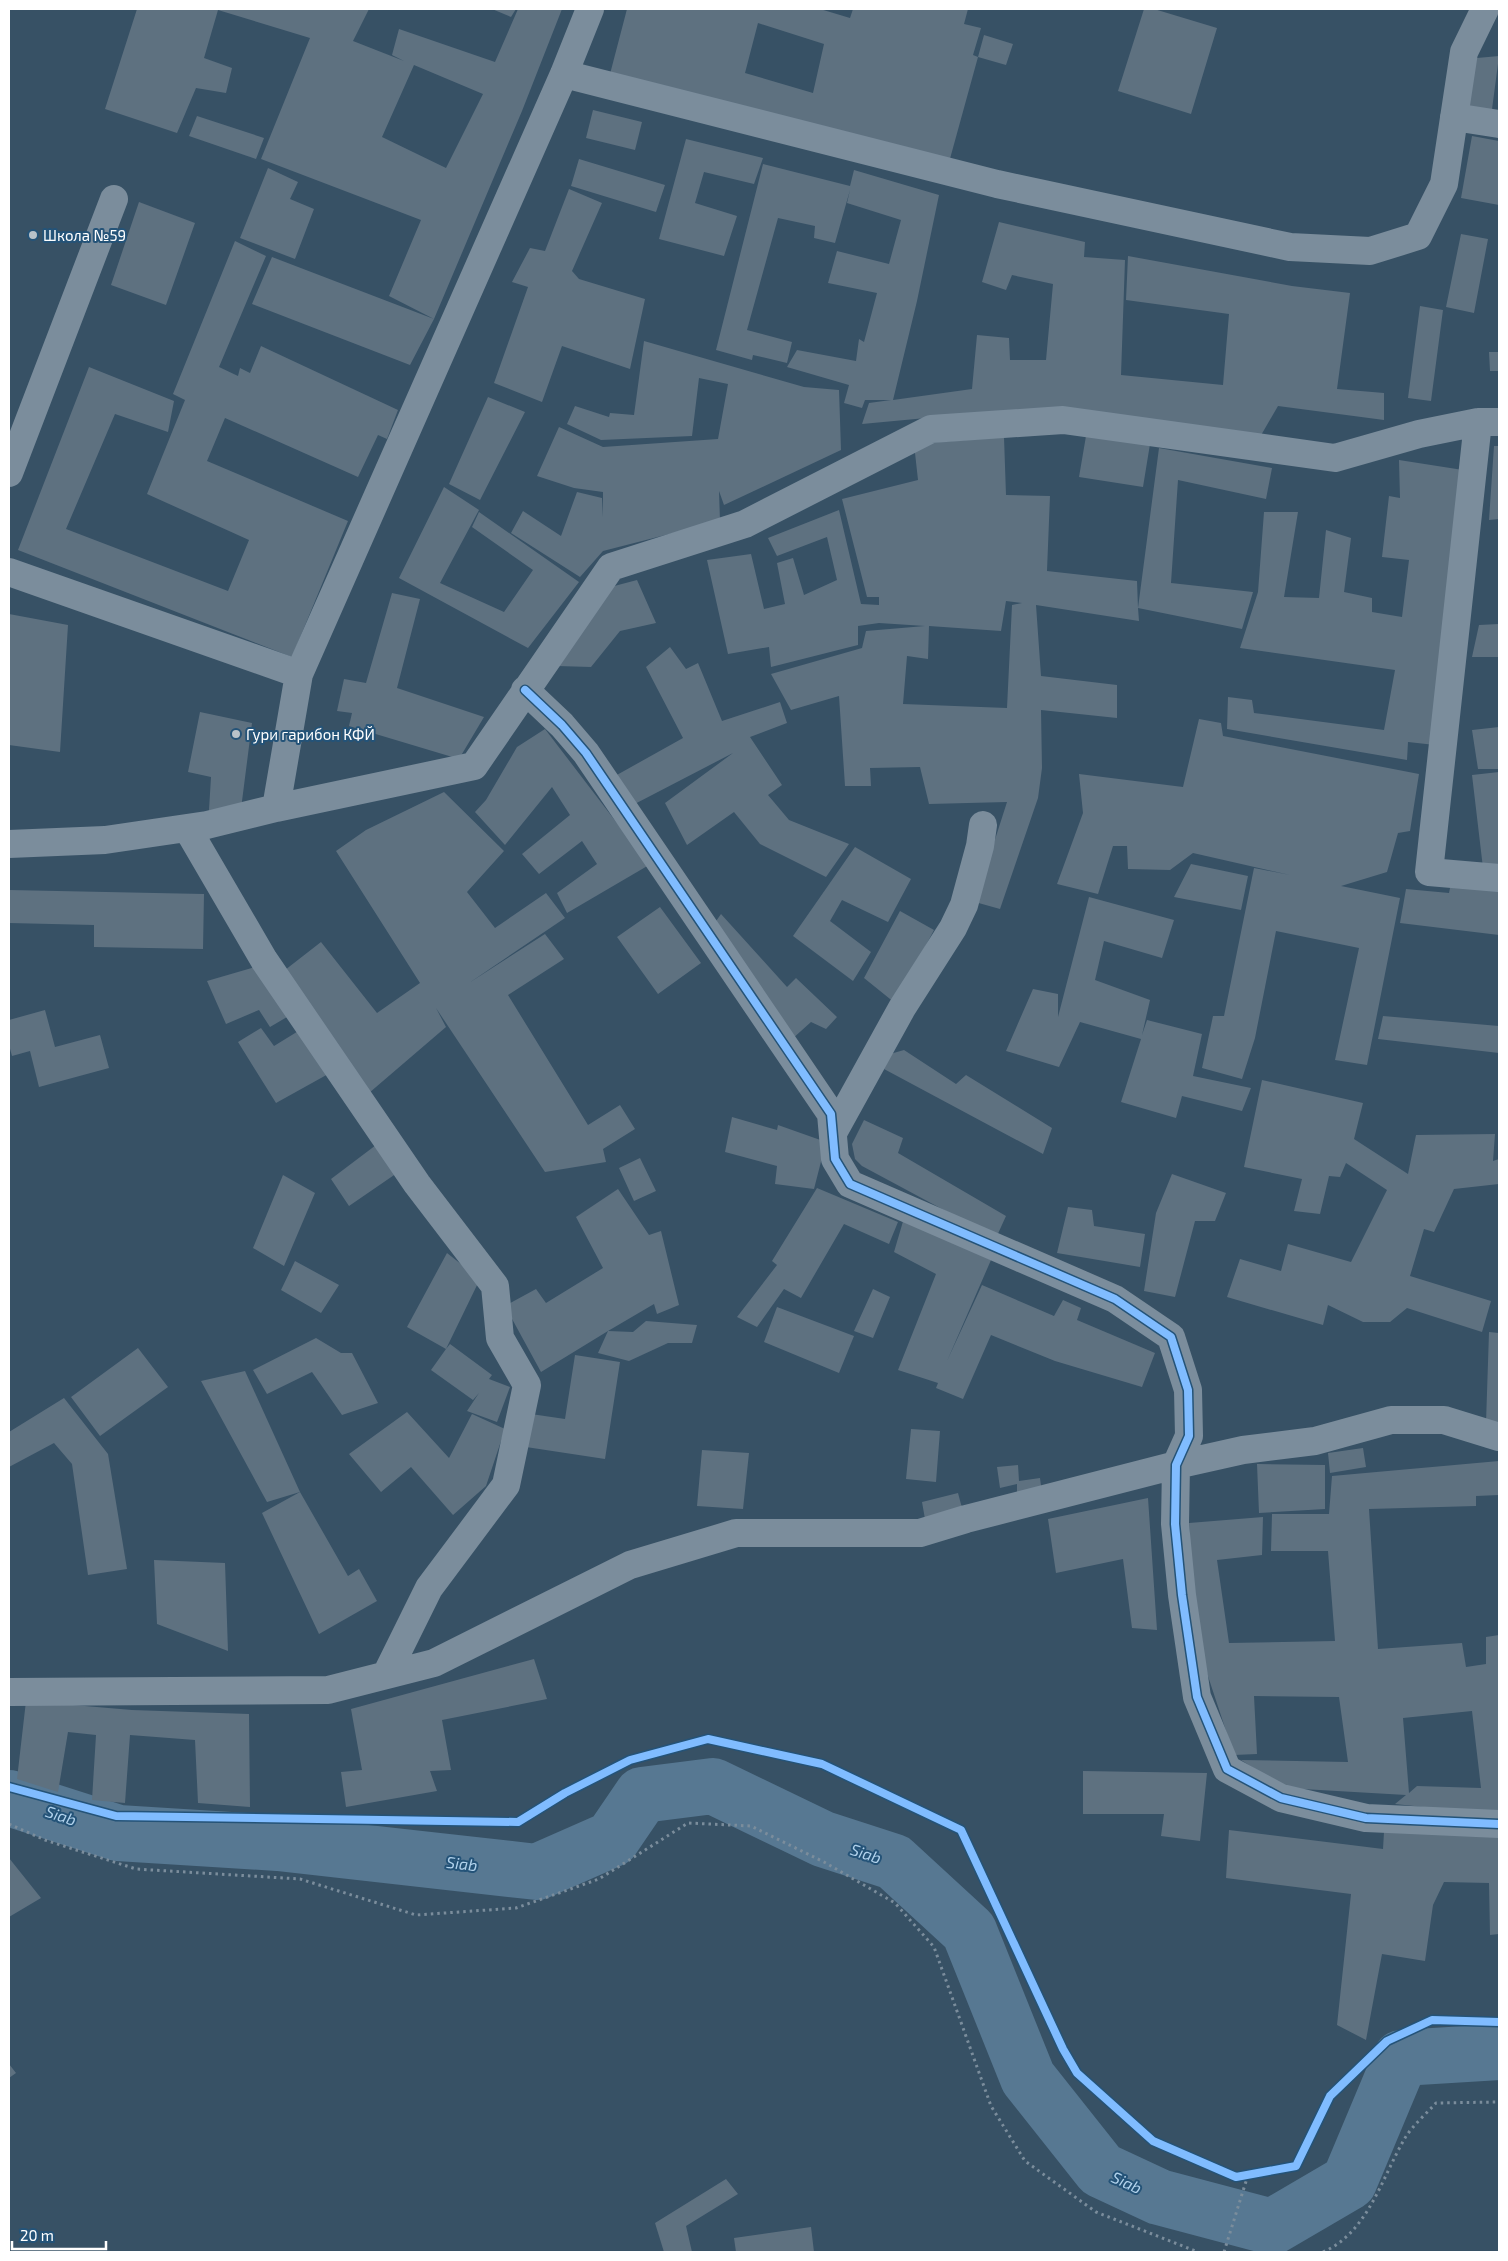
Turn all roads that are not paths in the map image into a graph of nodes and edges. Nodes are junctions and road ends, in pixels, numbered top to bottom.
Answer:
1 (590, 9) edge
2 (1485, 9) edge
3 (564, 74) junction
4 (1454, 117) junction
5 (1499, 124) edge
6 (114, 199) dead end
7 (1489, 422) edge
8 (9, 473) edge
9 (9, 572) edge
10 (299, 674) junction
11 (525, 690) junction
12 (276, 808) junction
13 (983, 825) dead end
14 (188, 828) junction
15 (9, 844) edge
16 (1499, 878) edge
17 (833, 1133) junction
18 (1499, 1437) edge
19 (1176, 1465) junction
20 (386, 1675) junction
21 (9, 1692) edge
22 (1499, 1824) edge

1 - 3 street
2 - 4 street
3 - 4 street
3 - 10 street
4 - 5 street
6 - 8 street
7 - 11 street
7 - 16 street
9 - 10 street
10 - 12 street
11 - 12 street
11 - 17 street
12 - 14 street
13 - 17 street
14 - 15 street
14 - 20 street
17 - 19 street
18 - 19 street
19 - 20 street
19 - 22 street
20 - 21 street

